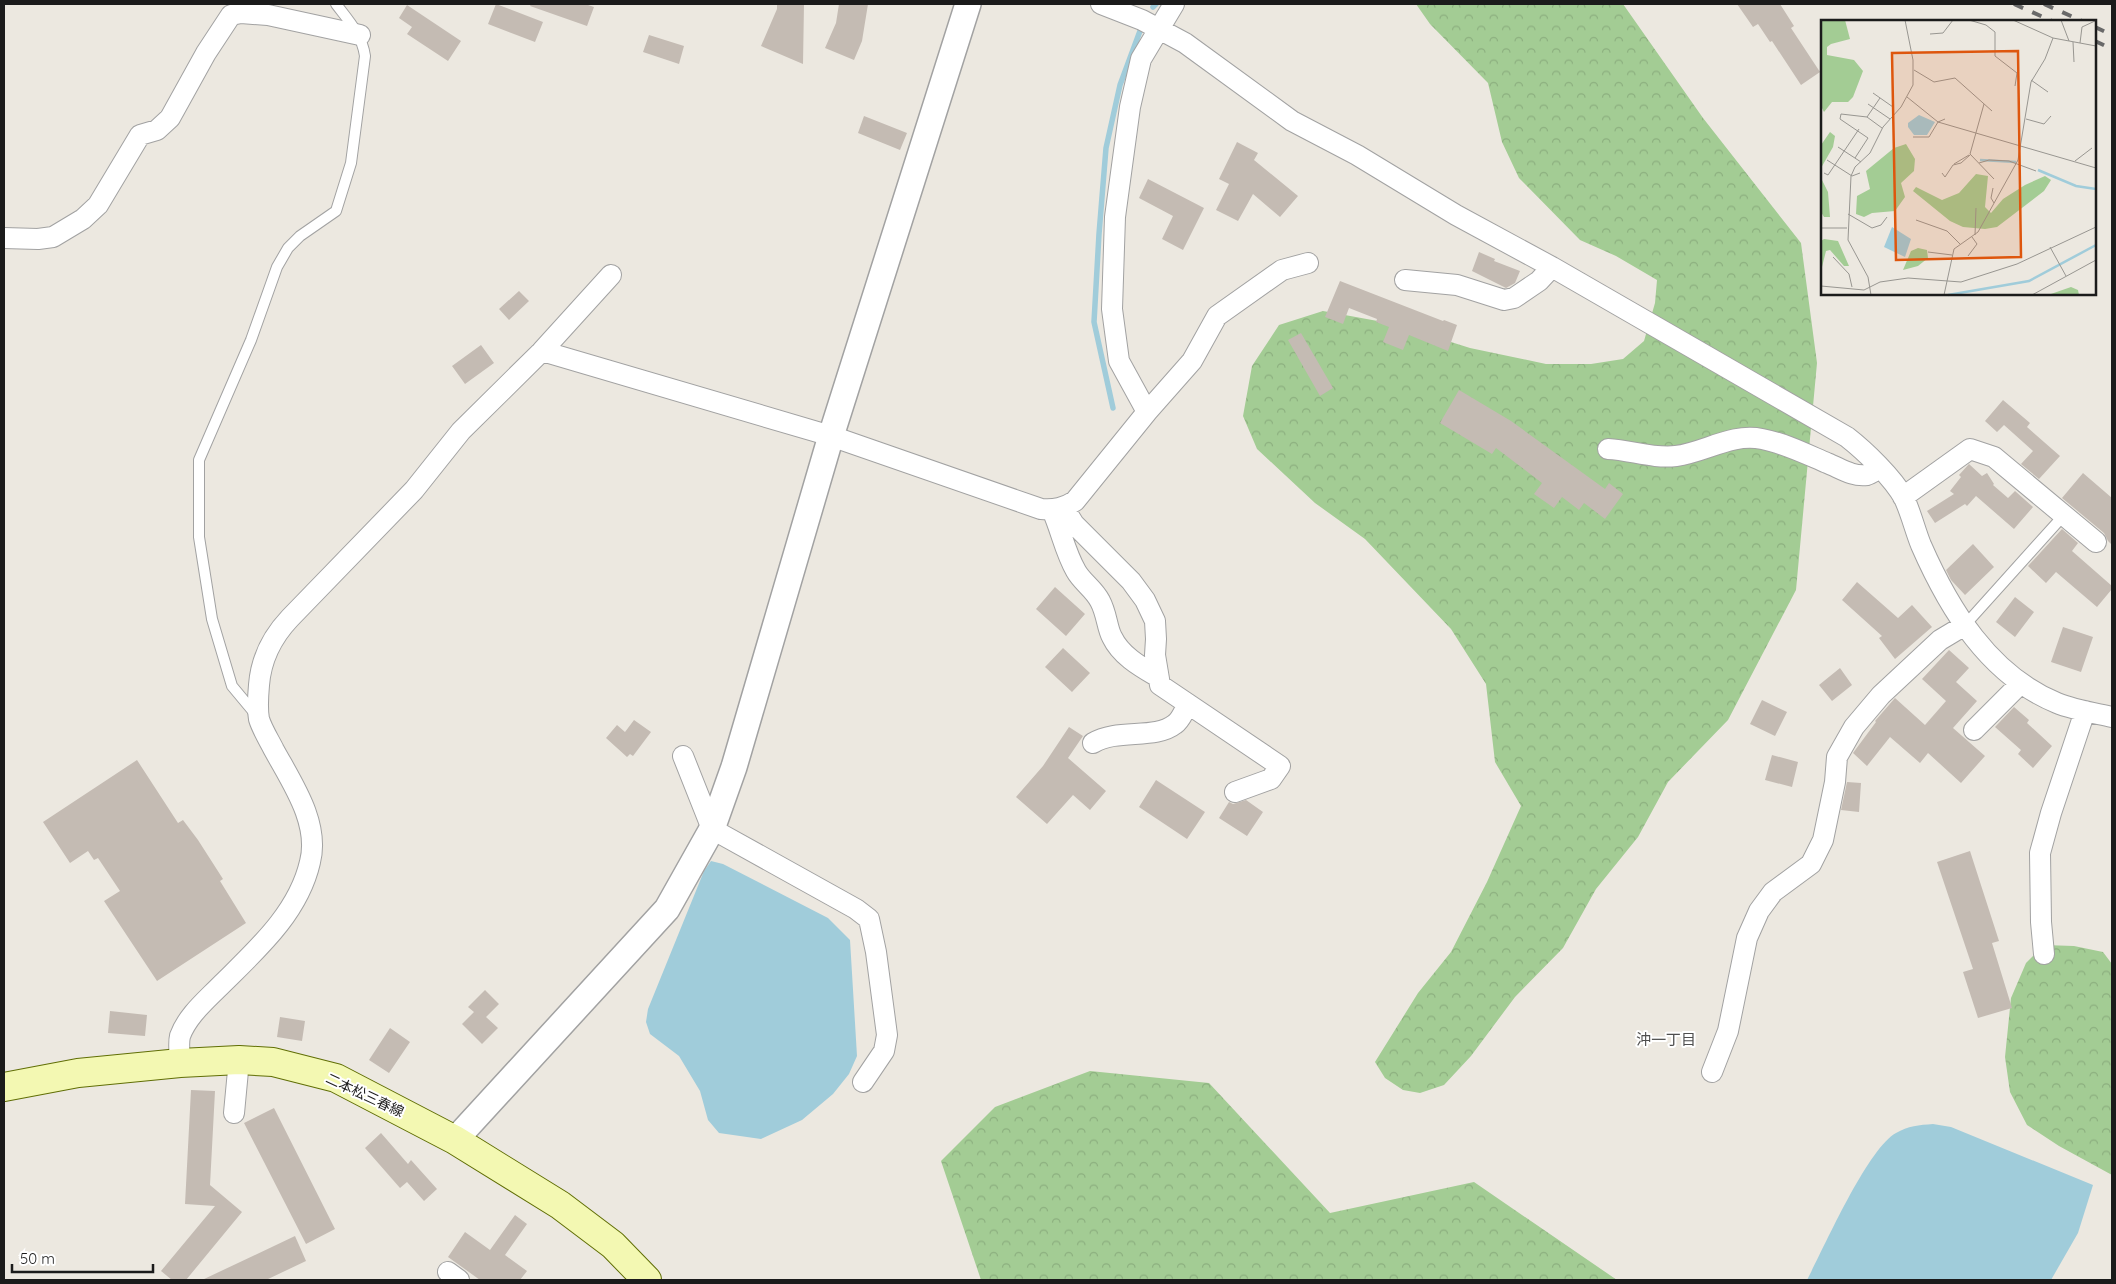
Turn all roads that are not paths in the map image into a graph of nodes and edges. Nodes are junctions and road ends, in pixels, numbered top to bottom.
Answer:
1 (336, 4) edge
2 (968, 4) edge
3 (1101, 4) edge
4 (1174, 4) edge
5 (1159, 30) junction
6 (360, 35) junction
7 (4, 238) edge
8 (1308, 263) dead end
9 (1552, 267) junction
10 (611, 274) dead end
11 (1405, 280) dead end
12 (542, 351) junction
13 (1147, 412) junction
14 (831, 436) junction
15 (1608, 449) dead end
16 (1880, 468) junction
17 (1903, 497) junction
18 (1058, 509) junction
19 (2064, 515) junction
20 (2096, 542) dead end
21 (1965, 625) junction
22 (1158, 677) junction
23 (2021, 682) junction
24 (1188, 704) junction
25 (2084, 711) junction
26 (2112, 717) edge
27 (260, 720) junction
28 (1974, 730) dead end
29 (1093, 743) dead end
30 (683, 756) dead end
31 (1235, 792) dead end
32 (712, 829) junction
33 (2044, 954) dead end
34 (239, 1060) junction
35 (180, 1063) junction
36 (1712, 1072) dead end
37 (863, 1082) dead end
38 (4, 1087) edge
39 (234, 1113) dead end
40 (455, 1140) junction
41 (647, 1280) edge

1 - 6 lane
2 - 14 street
3 - 5 street
4 - 5 street
5 - 9 street
5 - 13 street
6 - 7 street
6 - 27 lane
8 - 13 street
9 - 11 street
9 - 16 street
10 - 12 street
12 - 14 street
12 - 27 street
13 - 18 street
14 - 18 street
14 - 32 street
15 - 16 street
16 - 17 street
17 - 19 street
17 - 21 street
18 - 22 street
18 - 22 street
19 - 20 street
19 - 21 lane
21 - 23 street
21 - 36 street
22 - 24 street
23 - 25 street
23 - 28 street
24 - 29 street
24 - 31 street
25 - 26 street
25 - 33 street
27 - 35 street
30 - 32 street
32 - 37 street
32 - 40 street
34 - 35 main road, 二本松三春線
34 - 39 street
34 - 40 main road, 二本松三春線
35 - 38 main road, 二本松三春線
40 - 41 main road, 二本松三春線

